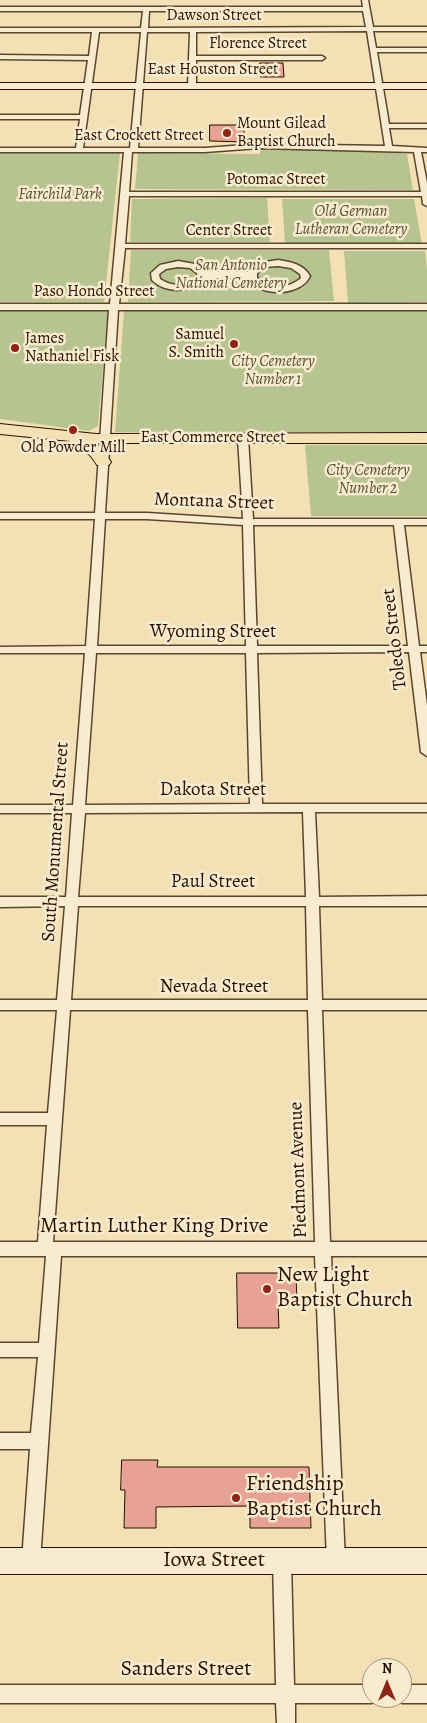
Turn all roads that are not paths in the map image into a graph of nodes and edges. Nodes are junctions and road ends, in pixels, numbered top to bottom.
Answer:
1 (80, 0) edge
2 (218, 0) edge
3 (365, 0) edge
4 (367, 8) junction
5 (0, 9) edge
6 (79, 9) junction
7 (146, 9) junction
8 (218, 9) junction
9 (427, 29) edge
10 (0, 30) edge
11 (96, 30) junction
12 (144, 30) junction
13 (193, 30) junction
14 (370, 30) junction
15 (373, 50) junction
16 (427, 50) edge
17 (0, 57) edge
18 (92, 58) junction
19 (194, 58) junction
20 (322, 58) dead end
21 (0, 86) edge
22 (88, 86) junction
23 (140, 86) junction
24 (192, 86) junction
25 (379, 86) junction
26 (427, 86) edge
27 (0, 117) edge
28 (85, 117) junction
29 (386, 126) junction
30 (427, 126) edge
31 (389, 149) junction
32 (0, 150) edge
33 (79, 150) junction
34 (131, 150) junction
35 (417, 150) junction
36 (427, 150) edge
37 (126, 194) junction
38 (426, 194) edge
39 (427, 204) edge
40 (121, 246) junction
41 (427, 246) edge
42 (203, 275) junction
43 (252, 275) junction
44 (280, 289) junction
45 (0, 307) edge
46 (114, 307) junction
47 (280, 307) junction
48 (427, 307) edge
49 (0, 429) edge
50 (0, 434) edge
51 (243, 438) junction
52 (427, 438) edge
53 (105, 439) junction
54 (103, 462) junction
55 (0, 516) edge
56 (99, 516) junction
57 (248, 522) junction
58 (399, 522) junction
59 (427, 522) edge
60 (91, 649) junction
61 (252, 649) junction
62 (0, 650) edge
63 (414, 650) junction
64 (427, 650) edge
65 (427, 752) edge
66 (256, 808) junction
67 (309, 808) junction
68 (427, 808) edge
69 (0, 809) edge
70 (79, 809) junction
71 (314, 901) junction
72 (427, 901) edge
73 (0, 902) edge
74 (71, 902) junction
75 (0, 1005) edge
76 (64, 1005) junction
77 (314, 1005) junction
78 (427, 1005) edge
79 (0, 1119) edge
80 (55, 1119) junction
81 (0, 1249) edge
82 (50, 1249) junction
83 (322, 1249) junction
84 (427, 1249) edge
85 (0, 1350) edge
86 (46, 1350) junction
87 (0, 1441) edge
88 (38, 1442) junction
89 (0, 1561) edge
90 (32, 1561) junction
91 (282, 1561) junction
92 (336, 1561) junction
93 (427, 1561) edge
94 (0, 1694) edge
95 (285, 1694) junction
96 (362, 1694) edge
97 (412, 1694) edge
98 (427, 1694) edge
99 (286, 1723) edge

1 - 6 street
2 - 8 street
3 - 4 street
4 - 8 street
4 - 14 street
5 - 6 street
6 - 7 street
7 - 8 street
7 - 12 street, South Monumental Street
9 - 14 street, Dawson Street
10 - 11 street, Dawson Street
11 - 12 street, Dawson Street
11 - 18 street
12 - 13 street, Dawson Street
12 - 23 street, South Monumental Street
13 - 14 street, Dawson Street
13 - 19 street
14 - 15 street
15 - 16 street
15 - 25 street
17 - 18 street
18 - 22 street
19 - 20 street, Florence Street
19 - 24 street
21 - 22 main road, East Houston Street
22 - 23 main road, East Houston Street
22 - 28 street
23 - 24 main road, East Houston Street
23 - 34 street, South Monumental Street
24 - 25 main road, East Houston Street
25 - 26 main road, East Houston Street
25 - 29 street
27 - 28 street
28 - 33 street
29 - 30 street
29 - 31 street
31 - 34 street, East Crockett Street
31 - 35 street, East Crockett Street
32 - 33 street, East Crockett Street
33 - 34 street, East Crockett Street
34 - 37 street, South Monumental Street
35 - 36 street, East Crockett Street
35 - 38 street
37 - 38 street, Potomac Street
37 - 40 street, South Monumental Street
38 - 39 street
40 - 41 street, Center Street
40 - 46 street, South Monumental Street
42 - 42 street
42 - 43 street
43 - 44 street
43 - 44 street
44 - 47 street
45 - 46 street, Paso Hondo Street
46 - 47 street, Paso Hondo Street
46 - 53 street, South Monumental Street
47 - 48 street, Paso Hondo Street
49 - 53 main road, East Commerce Street
50 - 54 main road
51 - 52 main road, East Commerce Street
51 - 53 main road, East Commerce Street
51 - 57 street
53 - 54 street, South Monumental Street
54 - 56 street, South Monumental Street
55 - 56 street, Montana Street
56 - 57 street, Montana Street
56 - 60 street, South Monumental Street
57 - 58 street, Montana Street
57 - 61 street
58 - 59 street, Montana Street
58 - 63 street, Toledo Street
60 - 61 street, Wyoming Street
60 - 62 street, Wyoming Street
60 - 70 street, South Monumental Street
61 - 63 street, Wyoming Street
61 - 66 street
63 - 64 street, Wyoming Street
63 - 65 street, Toledo Street
66 - 67 street, Dakota Street
66 - 70 street, Dakota Street
67 - 68 street, Dakota Street
67 - 71 street, Piedmont Avenue
69 - 70 street, Dakota Street
70 - 74 street, South Monumental Street
71 - 72 street, Paul Street
71 - 74 street, Paul Street
71 - 77 street, Piedmont Avenue
73 - 74 street, Paul Street
74 - 76 street, South Monumental Street
75 - 76 street, Nevada Street
76 - 77 street, Nevada Street
76 - 80 street, South Monumental Street
77 - 78 street, Nevada Street
77 - 83 street, Piedmont Avenue
79 - 80 street
80 - 82 street, South Monumental Street
81 - 82 street, Martin Luther King Drive
82 - 83 street, Martin Luther King Drive
82 - 86 street, South Monumental Street
83 - 84 street, Martin Luther King Drive
83 - 92 street, Piedmont Avenue
85 - 86 street
86 - 88 street, South Monumental Street
87 - 88 street
88 - 90 street, South Monumental Street
89 - 90 main road, Iowa Street
90 - 91 main road, Iowa Street
91 - 92 main road, Iowa Street
91 - 95 street
92 - 93 main road, Iowa Street
94 - 95 street, Sanders Street
95 - 96 street, Sanders Street
95 - 99 street
97 - 98 street

